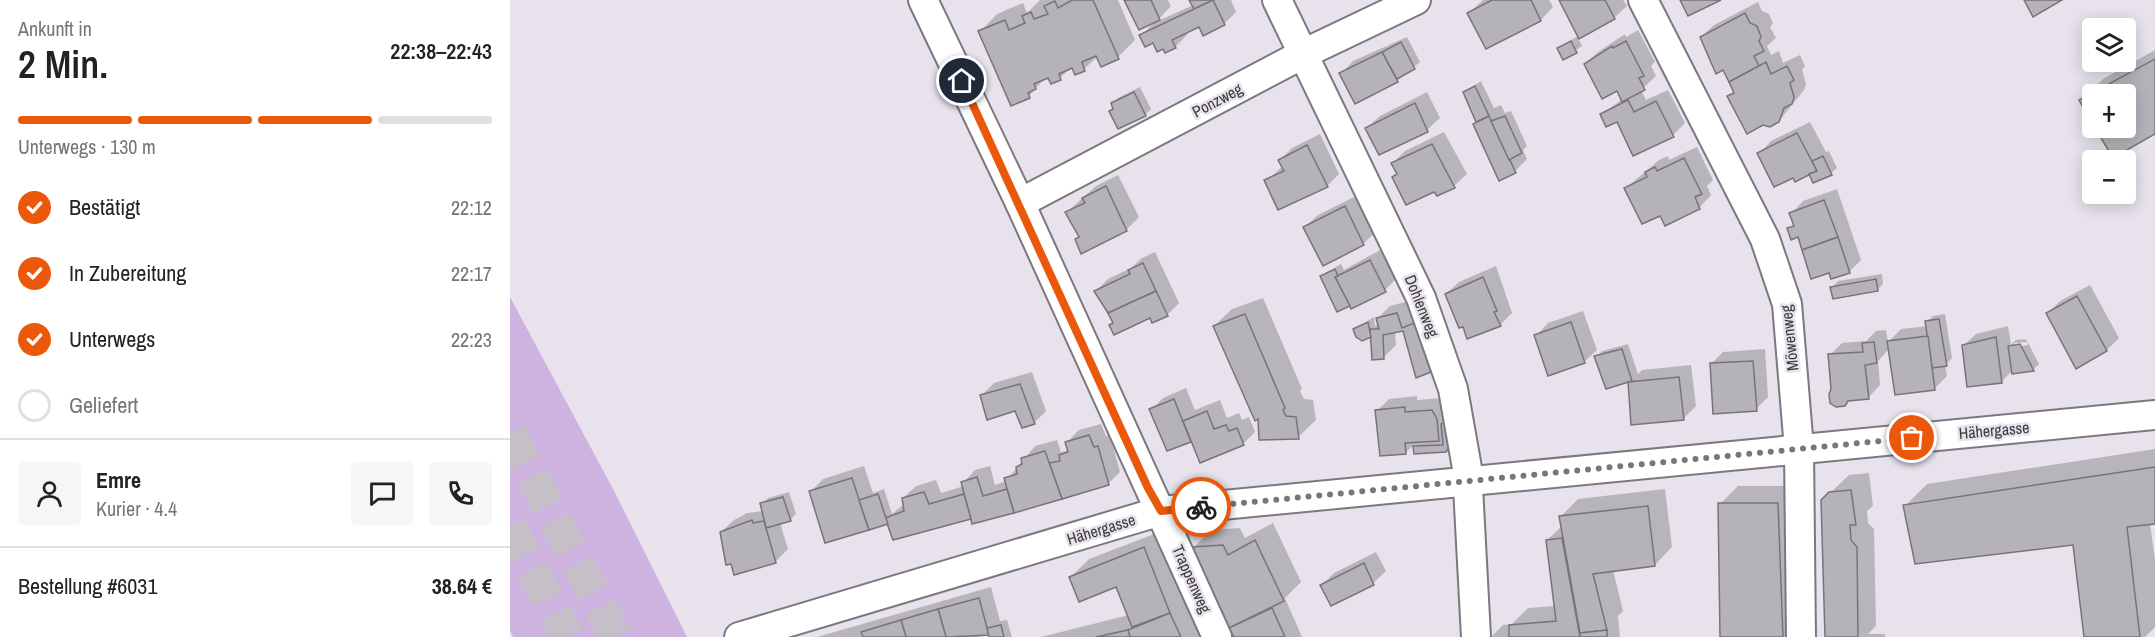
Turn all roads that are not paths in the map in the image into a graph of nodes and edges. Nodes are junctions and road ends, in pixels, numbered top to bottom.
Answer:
1 (923, 0) edge
2 (1277, 0) edge
3 (1416, 0) edge
4 (1643, 0) edge
5 (1303, 54) junction
6 (1020, 203) junction
7 (2155, 415) edge
8 (1799, 449) junction
9 (1468, 481) junction
10 (1161, 511) junction
11 (739, 637) edge
12 (1217, 637) edge
13 (1476, 637) edge
14 (1801, 637) edge

1 - 6 street, Trappenweg
2 - 5 street, Dohlenweg
3 - 5 street, Ponzweg
4 - 8 street, Möwenweg
5 - 6 street, Ponzweg
5 - 9 street, Dohlenweg
6 - 10 street, Trappenweg
7 - 8 street, Hähergasse
8 - 9 street, Hähergasse
8 - 14 street, Möwenweg
9 - 10 street, Hähergasse
9 - 13 street, Dohlenweg
10 - 11 street, Hähergasse
10 - 12 street, Trappenweg

